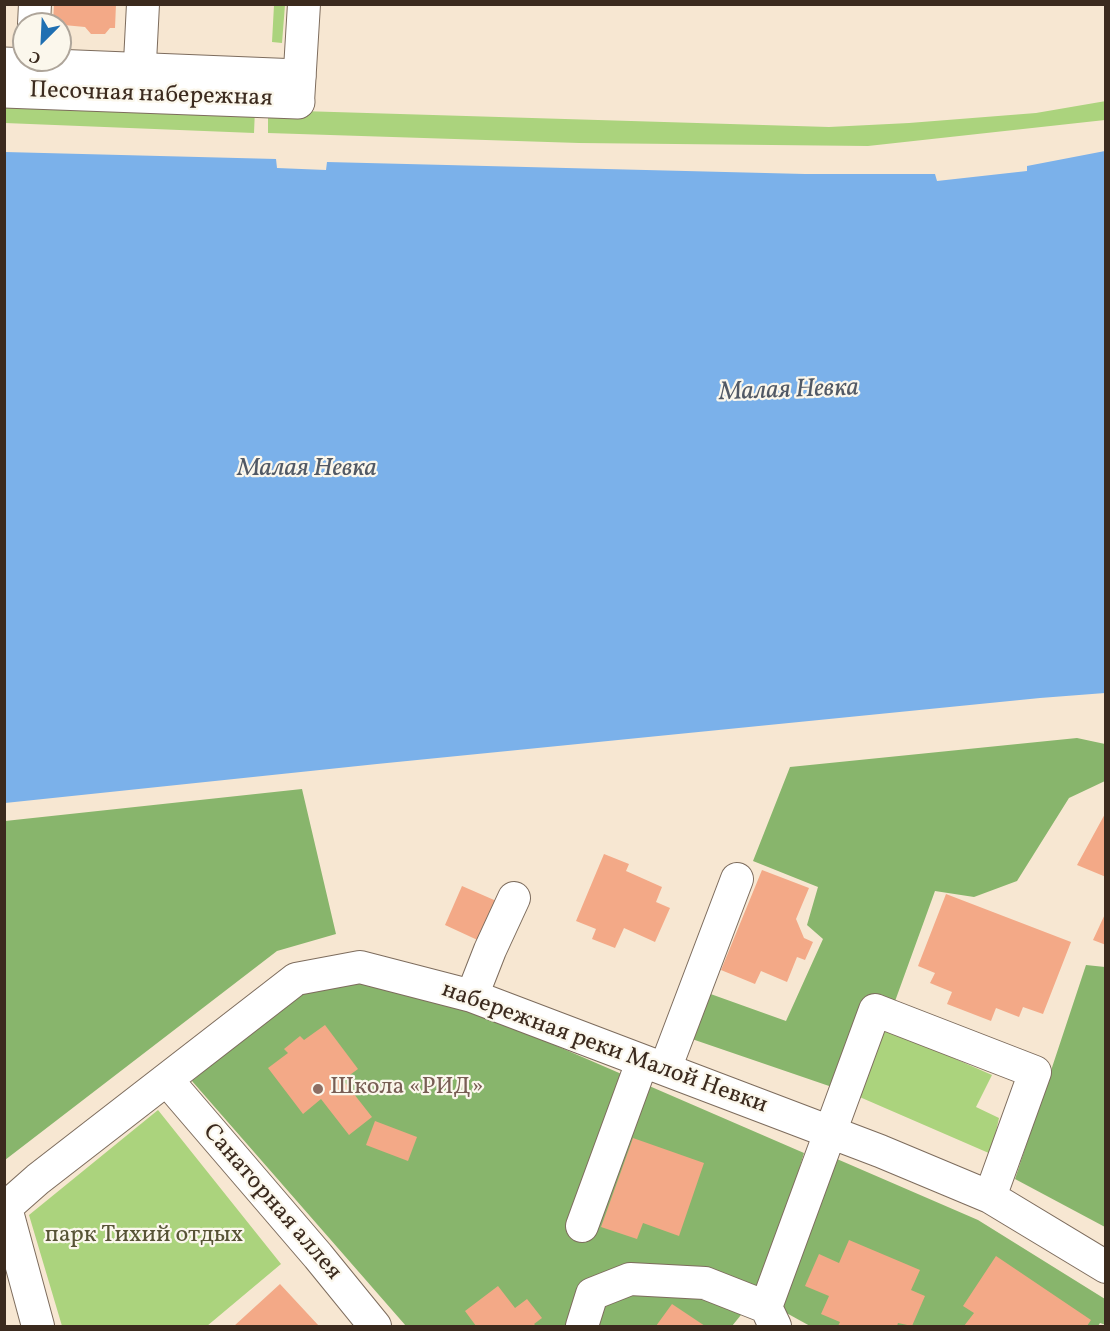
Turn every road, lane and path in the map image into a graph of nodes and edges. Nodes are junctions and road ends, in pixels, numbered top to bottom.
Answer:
1 (143, 4) edge
2 (304, 4) edge
3 (140, 62) dead end
4 (72, 68) edge
5 (299, 89) junction
6 (4, 91) edge
7 (737, 879) dead end
8 (514, 898) dead end
9 (472, 996) junction
10 (654, 1066) junction
11 (167, 1080) junction
12 (830, 1132) junction
13 (990, 1197) junction
14 (5, 1208) edge
15 (582, 1226) dead end
16 (1106, 1267) edge
17 (771, 1317) edge
18 (39, 1326) edge
19 (375, 1326) edge
20 (582, 1326) edge

1 - 3 street
2 - 5 street
4 - 5 main road, Песочная набережная
5 - 6 main road, Песочная набережная
7 - 10 street
8 - 9 street
9 - 10 street, набережная реки Малой Невки
9 - 11 street, набережная реки Малой Невки
10 - 12 street, набережная реки Малой Невки
10 - 15 street
11 - 14 street, набережная реки Малой Невки
11 - 19 street, Санаторная аллея
12 - 13 street, набережная реки Малой Невки
12 - 13 street
12 - 17 street
13 - 16 street, набережная реки Малой Невки
14 - 18 street
17 - 20 street

